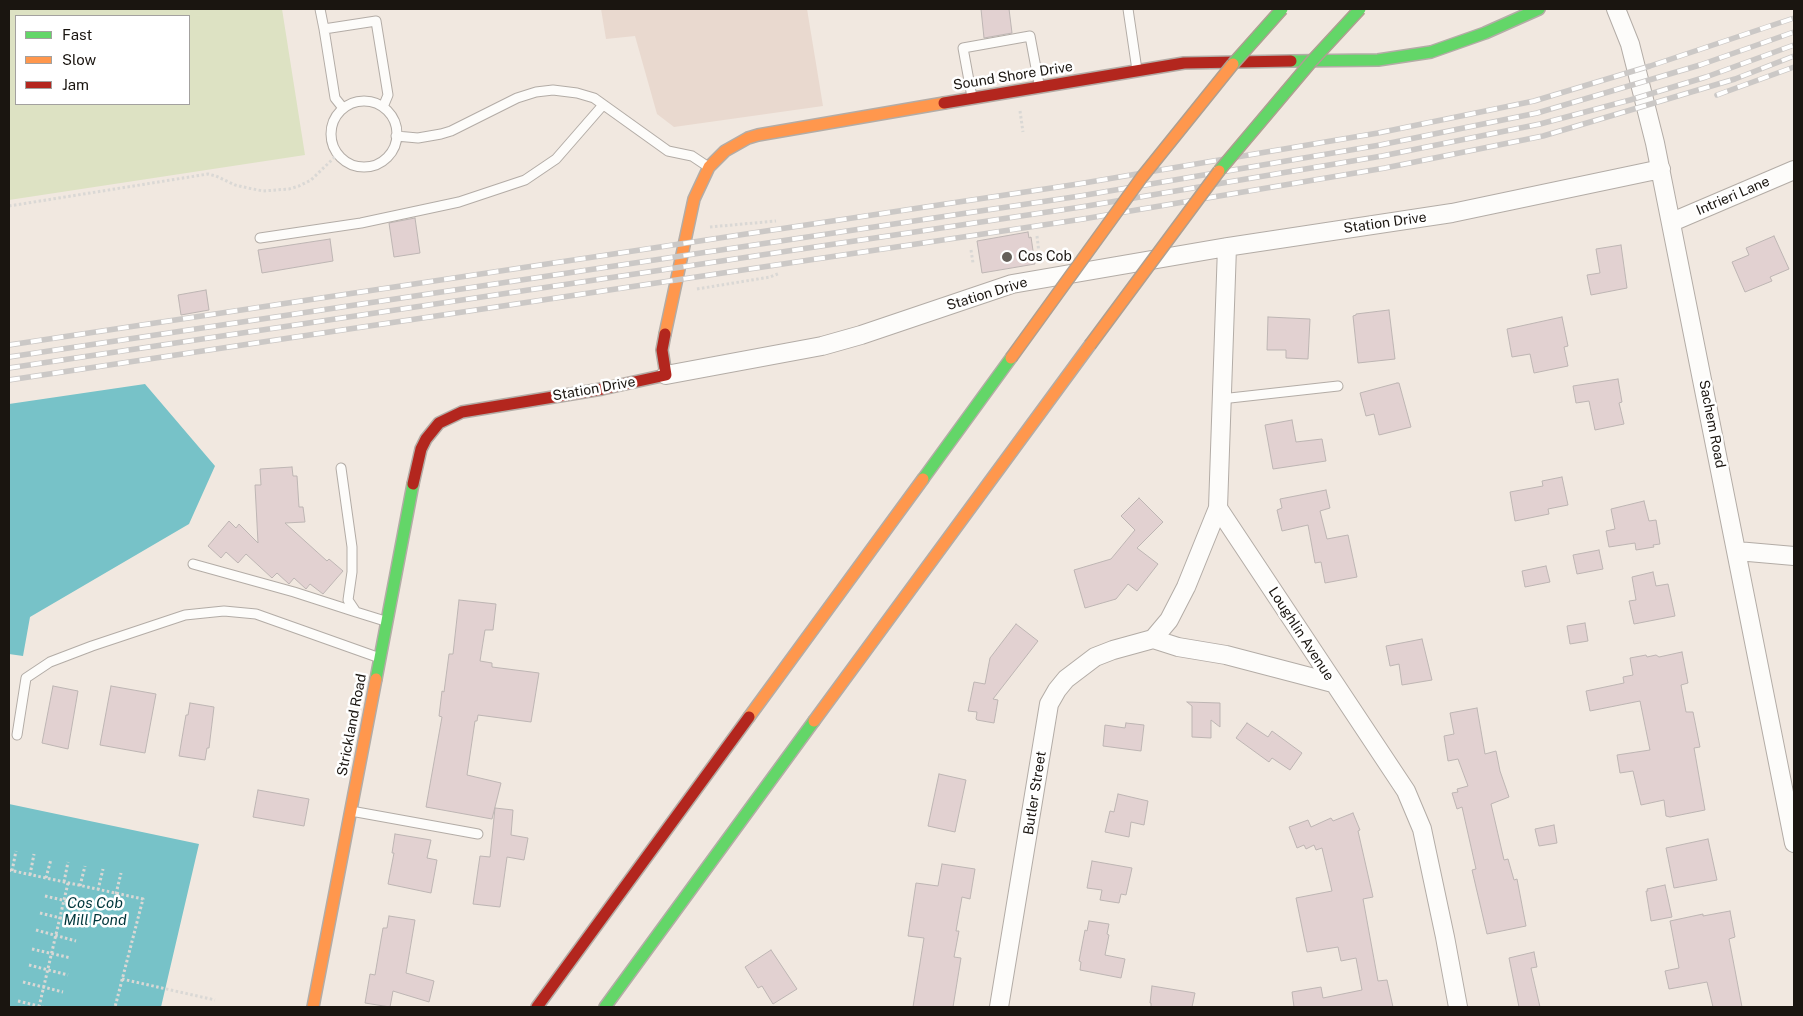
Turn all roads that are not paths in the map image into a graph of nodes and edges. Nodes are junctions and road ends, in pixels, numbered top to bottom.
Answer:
1 (320, 9) edge
2 (1128, 9) edge
3 (1282, 9) edge
4 (1360, 9) edge
5 (1539, 9) edge
6 (1616, 9) edge
7 (324, 29) junction
8 (1137, 71) junction
9 (1039, 87) junction
10 (972, 98) junction
11 (603, 105) junction
12 (382, 107) junction
13 (343, 108) junction
14 (396, 136) junction
15 (709, 167) junction
16 (1661, 169) junction
17 (1794, 170) edge
18 (1672, 222) junction
19 (260, 238) dead end
20 (1227, 247) junction
21 (666, 375) junction
22 (1338, 386) dead end
23 (1221, 399) junction
24 (421, 449) joint
25 (341, 468) dead end
26 (1218, 508) junction
27 (1737, 551) junction
28 (1794, 556) edge
29 (193, 564) dead end
30 (356, 612) junction
31 (388, 622) junction
32 (1153, 639) junction
33 (380, 658) junction
34 (1333, 682) junction
35 (17, 735) dead end
36 (351, 811) junction
37 (1792, 819) edge
38 (478, 834) dead end
39 (1794, 843) edge
40 (313, 1007) edge
41 (537, 1007) edge
42 (605, 1007) edge
43 (999, 1007) edge
44 (1458, 1007) edge

1 - 7 lane
2 - 8 lane
3 - 41 main road, bridge
4 - 42 main road, bridge
5 - 8 main road, Sound Shore Drive
6 - 16 street, Sachem Road
7 - 12 lane
7 - 13 lane
8 - 9 main road, Sound Shore Drive
9 - 10 main road, Sound Shore Drive
9 - 10 lane
10 - 15 main road, Sound Shore Drive
11 - 14 lane
11 - 15 lane
11 - 19 lane
12 - 13 lane
12 - 14 lane
13 - 14 lane
15 - 21 main road, Sound Shore Drive
16 - 18 street, Sachem Road
16 - 20 street, Station Drive
17 - 18 street, Intrieri Lane
18 - 27 street, Sachem Road
20 - 21 street, Station Drive
20 - 23 street
21 - 24 main road, Station Drive
22 - 23 lane
23 - 26 street
24 - 31 main road, Strickland Road
25 - 30 lane
26 - 32 street
26 - 34 street, Loughlin Avenue
27 - 28 street
27 - 37 street, Sachem Road
29 - 30 lane
30 - 31 lane
31 - 33 main road, Strickland Road
32 - 34 street
32 - 43 street, Butler Street
33 - 35 lane
33 - 36 main road, Strickland Road
34 - 44 street, Loughlin Avenue
36 - 38 lane
36 - 40 main road, Strickland Road
37 - 39 street, Sachem Road

